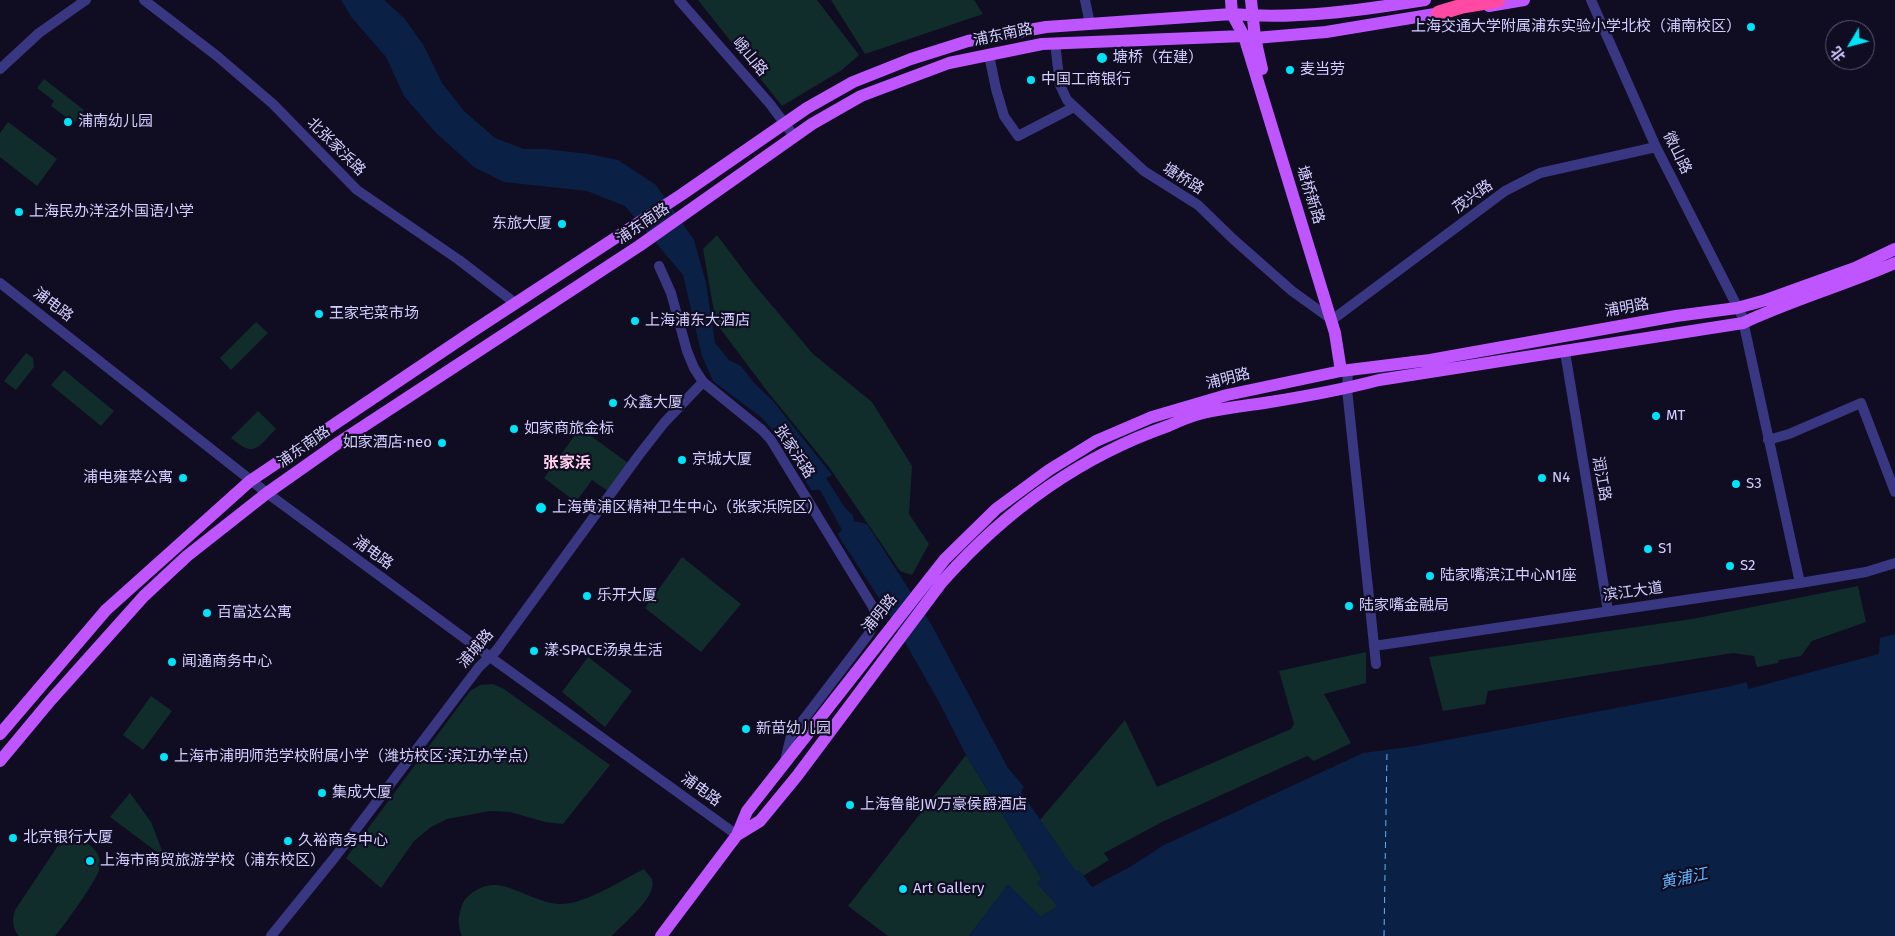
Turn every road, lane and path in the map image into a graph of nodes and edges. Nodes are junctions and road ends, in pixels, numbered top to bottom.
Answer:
1 (86, 0) edge
2 (144, 0) edge
3 (680, 0) edge
4 (1086, 0) edge
5 (1230, 0) edge
6 (1250, 0) edge
7 (1424, 0) edge
8 (1476, 0) edge
9 (1498, 0) edge
10 (1524, 0) edge
11 (1591, 0) edge
12 (1411, 1) edge
13 (1439, 13) junction
14 (1232, 14) junction
15 (1252, 16) junction
16 (1090, 24) junction
17 (1250, 37) junction
18 (1055, 43) junction
19 (989, 55) junction
20 (0, 69) edge
21 (1074, 107) junction
22 (784, 123) junction
23 (794, 136) junction
24 (1656, 147) junction
25 (1895, 249) edge
26 (1895, 264) edge
27 (659, 266) dead end
28 (0, 283) edge
29 (515, 304) junction
30 (1741, 316) junction
31 (1333, 318) junction
32 (1565, 352) junction
33 (1344, 371) junction
34 (703, 382) junction
35 (1346, 389) junction
36 (1768, 440) junction
37 (250, 481) junction
38 (1895, 492) edge
39 (267, 494) junction
40 (1895, 563) edge
41 (1800, 583) junction
42 (1608, 611) junction
43 (1374, 646) junction
44 (490, 657) junction
45 (1376, 664) dead end
46 (0, 734) edge
47 (0, 761) edge
48 (785, 762) junction
49 (737, 835) junction
50 (270, 936) edge
51 (661, 936) edge

1 - 20 street
2 - 29 street, 北张家浜路
3 - 22 street, 峨山路
4 - 16 street
5 - 14 main road
6 - 15 main road, 塘桥新路
7 - 12 main road, 浦东南路
8 - 13 main road, 浦东南路
9 - 13 highway
10 - 13 main road, 浦东南路
11 - 24 street, 微山路
12 - 15 main road, 浦东南路
13 - 17 main road, 浦东南路
14 - 15 main road, 浦东南路
14 - 16 main road, 浦东南路
14 - 17 main road, 塘桥新路
15 - 17 main road, 塘桥新路
16 - 22 main road, 浦东南路
17 - 18 main road, 浦东南路
17 - 31 main road, 塘桥新路
18 - 19 main road, 浦东南路
18 - 21 street, 塘桥路
19 - 21 street
19 - 23 main road, 浦东南路
21 - 31 street, 塘桥路
22 - 23 street, 峨山路
22 - 29 main road, 浦东南路
23 - 39 main road, 浦东南路
24 - 30 street, 微山路
24 - 31 street, 茂兴路
25 - 30 main road, 浦明路
26 - 30 main road, 浦明路
27 - 34 street, 张家浜路
28 - 37 street, 浦电路
29 - 37 main road, 浦东南路
30 - 32 main road, 浦明路
30 - 33 main road, 浦明路
30 - 36 street, 微山路
31 - 33 main road, 塘桥新路
32 - 35 main road, 浦明路
32 - 42 street, 润江路
33 - 35 street, 塘桥新路
33 - 48 main road, 浦明路
34 - 44 street, 浦城路
34 - 48 street, 张家浜路
35 - 43 street, 塘桥新路
35 - 49 main road, 浦明路
36 - 38 street
36 - 41 street, 微山路
37 - 39 street, 浦电路
37 - 46 main road, 浦东南路
39 - 44 street, 浦电路
39 - 47 main road, 浦东南路
40 - 41 street, 滨江大道
41 - 42 street, 滨江大道
42 - 43 street, 滨江大道
43 - 45 street, 塘桥新路
44 - 49 street, 浦电路
44 - 50 street, 浦城路
48 - 49 main road, 浦明路
49 - 51 main road, 浦明路

